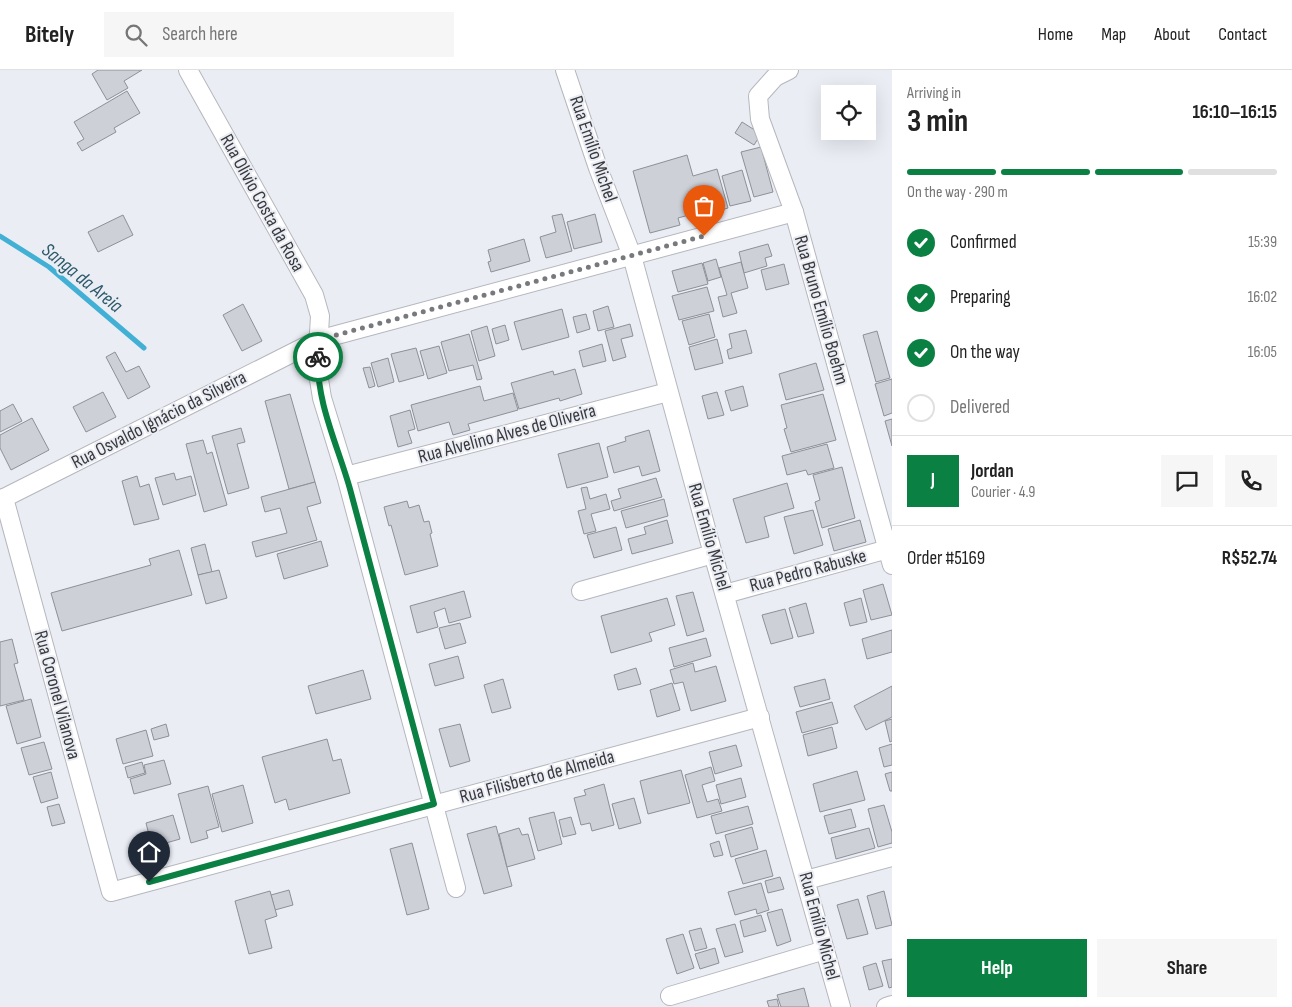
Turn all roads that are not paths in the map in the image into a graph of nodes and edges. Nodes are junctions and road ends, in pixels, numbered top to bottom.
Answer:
1 (188, 70) edge
2 (565, 70) edge
3 (789, 70) edge
4 (794, 212) junction
5 (632, 256) junction
6 (318, 340) junction
7 (668, 392) junction
8 (346, 476) junction
9 (2, 499) edge
10 (713, 554) junction
11 (891, 554) edge
12 (581, 591) dead end
13 (725, 594) junction
14 (760, 717) junction
15 (434, 804) junction
16 (892, 857) edge
17 (806, 880) junction
18 (456, 888) dead end
19 (111, 892) joint
20 (825, 950) junction
21 (670, 996) dead end
22 (892, 1005) edge
23 (841, 1007) edge
24 (886, 1007) edge

1 - 6 street, Rua Olívio Costa da Rosa
2 - 5 street, Rua Emílio Michel
3 - 4 street, Rua Bruno Emílio Boehm
4 - 5 street, Rua Osvaldo Ignácio da Silveira
4 - 11 street, Rua Bruno Emílio Boehm
5 - 6 street, Rua Osvaldo Ignácio da Silveira
5 - 7 street, Rua Emílio Michel
6 - 8 street, Rua Olívio Costa da Rosa
6 - 9 street, Rua Osvaldo Ignácio da Silveira
7 - 8 street, Rua Alvelino Alves de Oliveira
7 - 10 street, Rua Emílio Michel
8 - 15 street, Rua Olívio Costa da Rosa
9 - 19 street, Rua Coronel Vilanova
10 - 12 street
10 - 13 street, Rua Emílio Michel
11 - 13 street, Rua Pedro Rabuske
13 - 14 street, Rua Emílio Michel
14 - 15 street, Rua Filisberto de Almeida
14 - 17 street, Rua Emílio Michel
15 - 18 street, Rua Olívio Costa da Rosa
15 - 19 street, Rua Filisberto de Almeida
16 - 17 street
17 - 20 street, Rua Emílio Michel
20 - 21 street
20 - 23 street, Rua Emílio Michel
22 - 24 street

